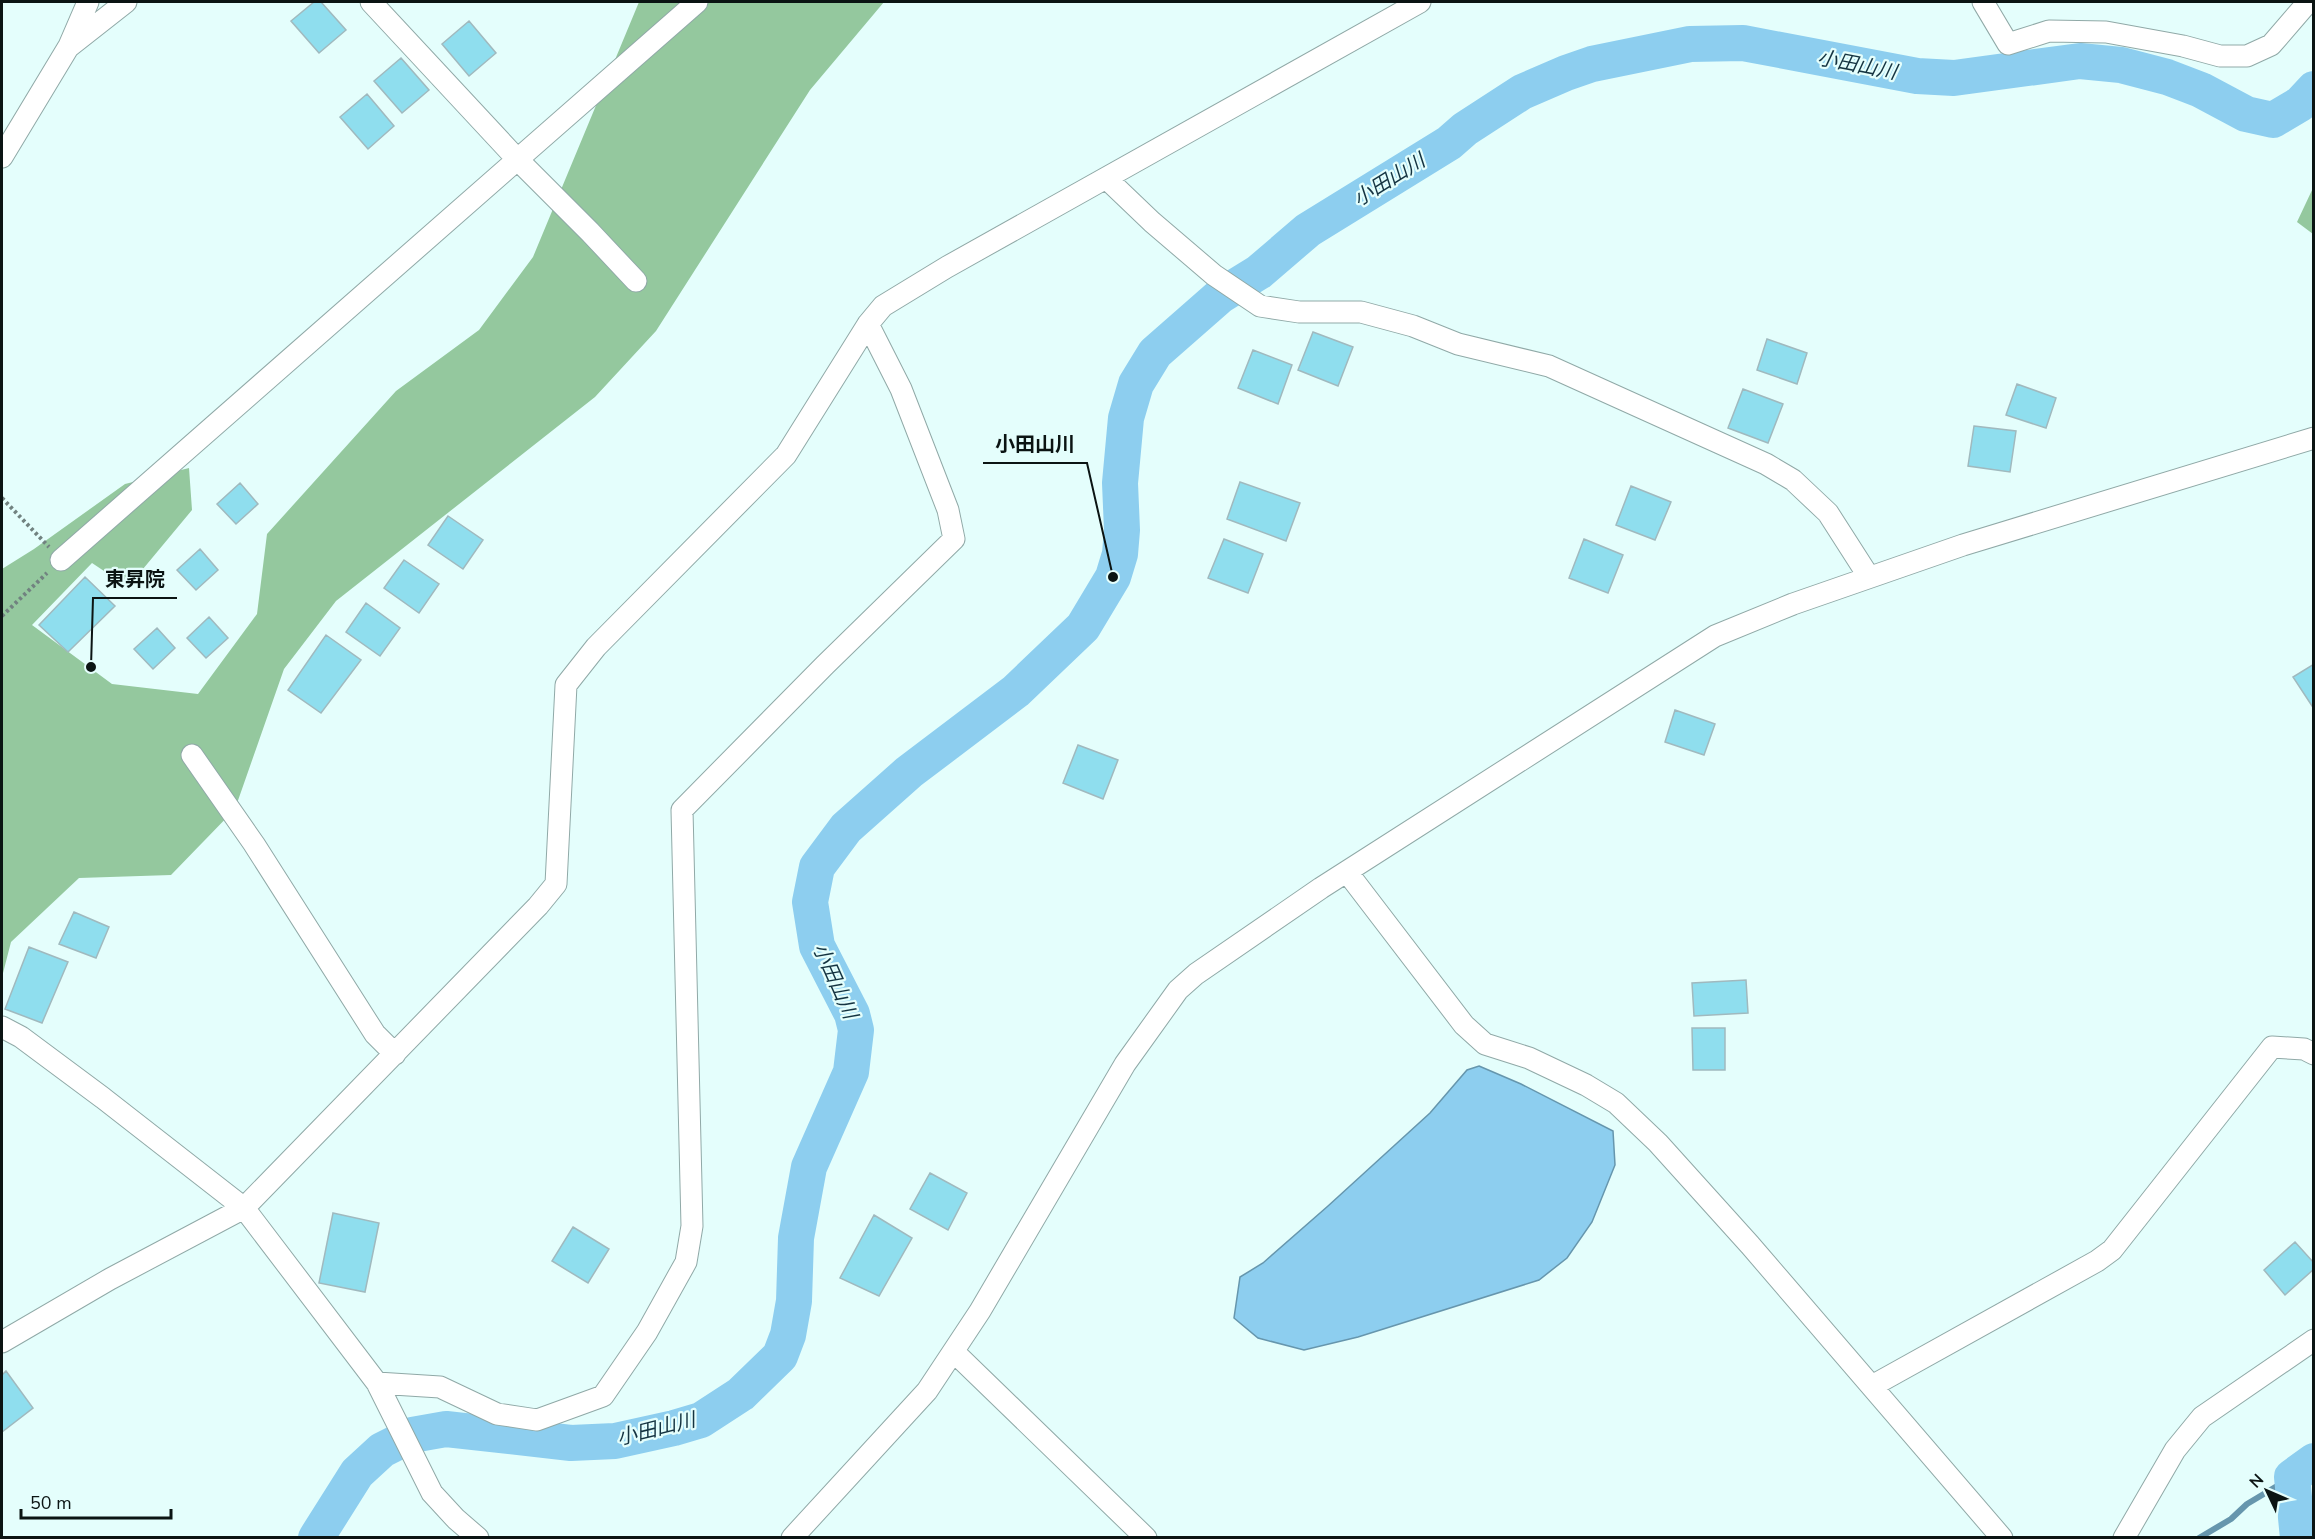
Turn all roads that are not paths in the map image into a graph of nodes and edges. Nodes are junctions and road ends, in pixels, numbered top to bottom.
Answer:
1 (88, 2) edge
2 (126, 2) edge
3 (371, 2) edge
4 (697, 2) edge
5 (1420, 2) edge
6 (1983, 2) edge
7 (2307, 2) edge
8 (69, 46) junction
9 (2, 156) edge
10 (517, 159) junction
11 (1106, 178) junction
12 (636, 281) dead end
13 (868, 324) junction
14 (2310, 446) edge
15 (61, 560) road end
16 (1869, 577) junction
17 (192, 755) dead end
18 (1347, 872) junction
19 (2, 1027) edge
20 (395, 1054) junction
21 (2313, 1054) edge
22 (244, 1208) junction
23 (2313, 1340) edge
24 (2, 1342) edge
25 (954, 1352) junction
26 (376, 1383) junction
27 (1872, 1386) junction
28 (478, 1538) edge
29 (792, 1538) edge
30 (1146, 1538) edge
31 (2002, 1538) edge
32 (2124, 1538) edge

1 - 8 street
2 - 8 street
3 - 10 street
4 - 10 street
5 - 11 street
6 - 7 street
8 - 9 street
10 - 12 street
10 - 15 street
11 - 13 street
11 - 16 street
13 - 20 street
13 - 26 street
14 - 16 street
16 - 18 street
17 - 20 street
18 - 25 street
18 - 27 street
19 - 22 street
20 - 22 street
21 - 27 street
22 - 24 street
22 - 26 street
23 - 32 street
25 - 29 street
25 - 30 street
26 - 28 street
27 - 31 street

